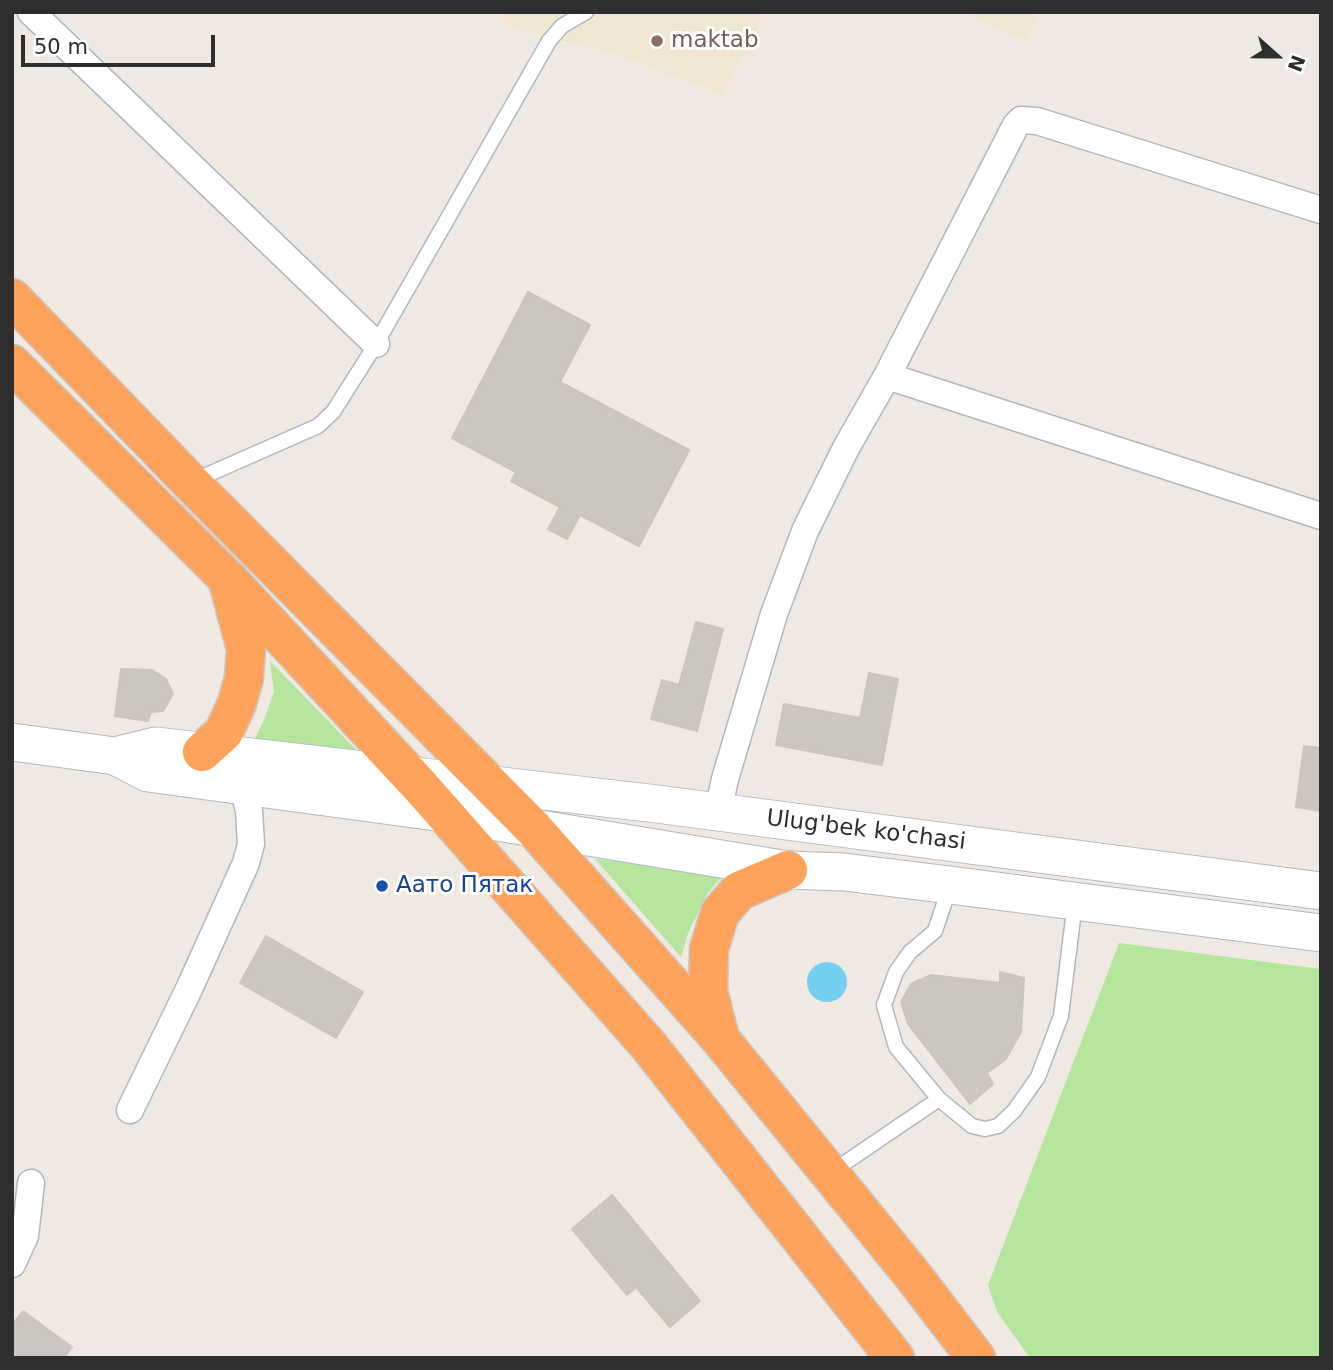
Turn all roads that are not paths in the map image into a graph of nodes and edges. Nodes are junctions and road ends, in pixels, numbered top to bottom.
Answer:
1 (31, 12) edge
2 (586, 12) edge
3 (1321, 210) edge
4 (12, 298) edge
5 (376, 344) junction
6 (12, 364) edge
7 (887, 376) junction
8 (190, 482) junction
9 (1321, 516) edge
10 (228, 579) junction
11 (12, 743) edge
12 (202, 752) junction
13 (115, 756) junction
14 (411, 777) junction
15 (488, 783) junction
16 (243, 786) junction
17 (718, 812) junction
18 (443, 813) junction
19 (534, 829) junction
20 (788, 870) junction
21 (950, 885) junction
22 (1321, 891) edge
23 (1075, 901) junction
24 (1321, 933) edge
25 (721, 1040) junction
26 (939, 1099) junction
27 (130, 1110) dead end
28 (830, 1173) junction
29 (31, 1183) dead end
30 (12, 1264) edge
31 (894, 1358) edge
32 (976, 1358) edge

1 - 5 street
2 - 5 lane
3 - 7 street
4 - 8 highway
5 - 8 lane
6 - 10 highway
7 - 9 street
7 - 17 street
8 - 15 highway
10 - 12 highway
10 - 14 highway
11 - 13 main road
12 - 13 main road, Ulug'bek ko'chasi
12 - 14 main road, Ulug'bek ko'chasi
13 - 16 main road, Ulug'bek ko'chasi
14 - 15 main road, Ulug'bek ko'chasi
14 - 18 highway
15 - 17 main road, Ulug'bek ko'chasi
15 - 19 highway
16 - 18 main road, Ulug'bek ko'chasi
16 - 27 street
17 - 22 main road, Ulug'bek ko'chasi
18 - 19 main road, Ulug'bek ko'chasi
18 - 31 highway
19 - 20 main road, Ulug'bek ko'chasi
19 - 25 highway
20 - 21 main road, Ulug'bek ko'chasi
20 - 25 highway
21 - 23 main road, Ulug'bek ko'chasi
21 - 26 lane
23 - 24 main road, Ulug'bek ko'chasi
23 - 26 lane
25 - 28 highway
26 - 28 lane
28 - 32 highway
29 - 30 street

